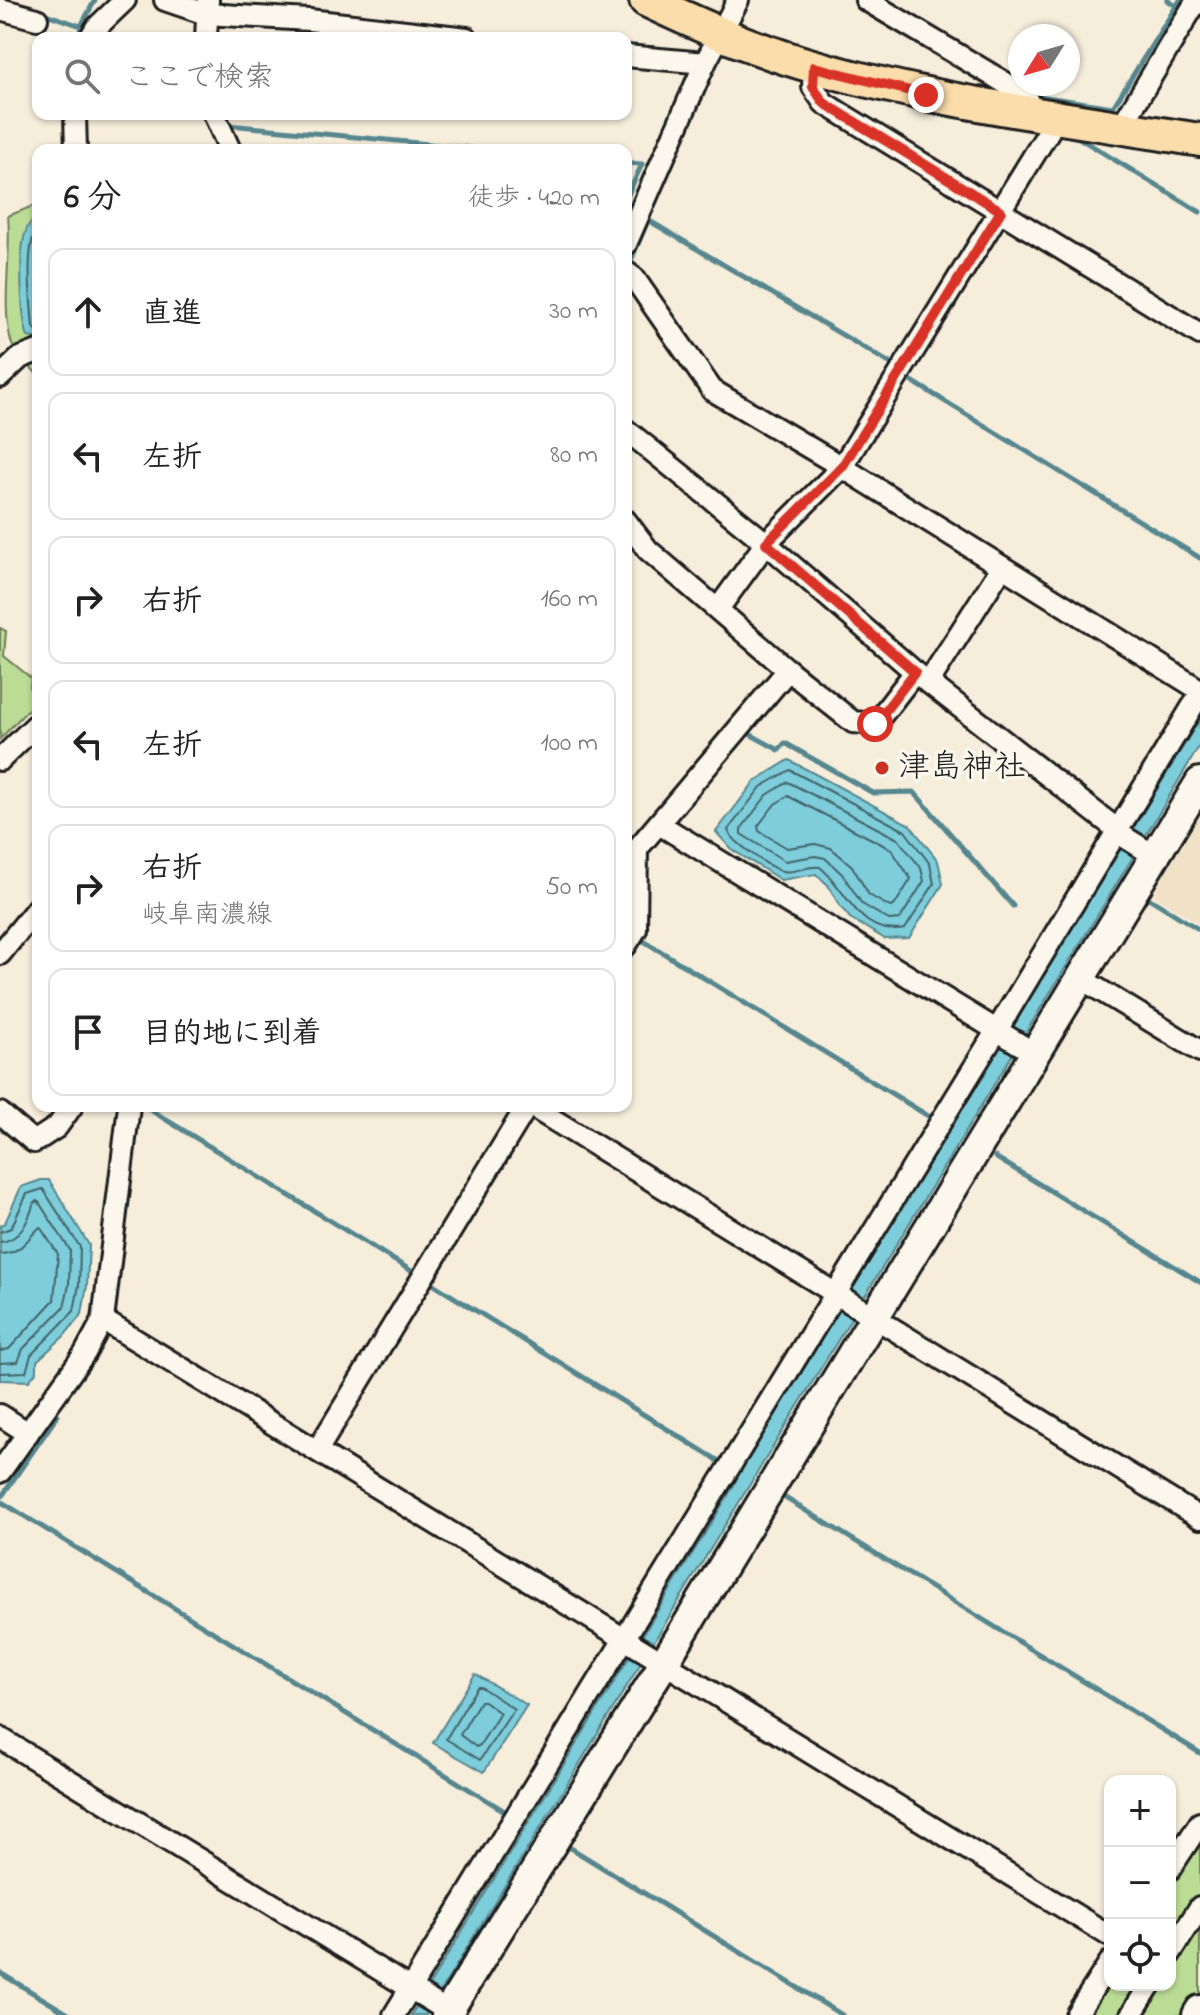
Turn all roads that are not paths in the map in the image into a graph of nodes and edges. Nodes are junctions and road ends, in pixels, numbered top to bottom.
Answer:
1 (125, 0) edge
2 (165, 0) edge
3 (646, 0) edge
4 (738, 0) edge
5 (866, 0) edge
6 (1197, 0) edge
7 (207, 7) edge
8 (0, 9) edge
9 (37, 19) dead end
10 (94, 32) edge
11 (206, 32) edge
12 (414, 32) edge
13 (722, 35) junction
14 (632, 57) edge
15 (705, 63) junction
16 (814, 67) junction
17 (1040, 114) junction
18 (75, 120) edge
19 (217, 120) edge
20 (1121, 127) junction
21 (1200, 140) edge
22 (76, 144) edge
23 (227, 144) edge
24 (1001, 211) junction
25 (632, 230) edge
26 (632, 276) edge
27 (1200, 334) edge
28 (32, 353) edge
29 (0, 377) edge
30 (632, 435) edge
31 (842, 467) junction
32 (632, 529) edge
33 (766, 543) junction
34 (1002, 567) junction
35 (718, 609) junction
36 (788, 670) junction
37 (922, 677) junction
38 (1200, 692) edge
39 (32, 729) edge
40 (0, 760) edge
41 (1196, 797) edge
42 (659, 824) junction
43 (1120, 833) junction
44 (632, 846) edge
45 (1148, 852) junction
46 (32, 914) edge
47 (632, 935) edge
48 (0, 954) edge
49 (1080, 978) junction
50 (1000, 1032) junction
51 (1029, 1050) junction
52 (1200, 1051) edge
53 (68, 1112) edge
54 (128, 1112) edge
55 (525, 1112) edge
56 (539, 1112) edge
57 (0, 1113) edge
58 (852, 1304) junction
59 (103, 1320) junction
60 (0, 1415) edge
61 (28, 1433) junction
62 (318, 1449) junction
63 (0, 1472) edge
64 (1200, 1518) edge
65 (643, 1650) junction
66 (0, 1738) edge
67 (1200, 1823) edge
68 (1176, 1860) edge
69 (1200, 1907) edge
70 (1104, 1932) edge
71 (1176, 1945) edge
72 (1104, 1971) edge
73 (1146, 1991) edge
74 (436, 2005) edge
75 (394, 2015) edge
76 (1076, 2015) edge
77 (1131, 2015) edge

1 - 10 street
2 - 7 street
3 - 13 main road
4 - 13 street
5 - 17 street
6 - 20 street
7 - 11 street
7 - 12 street
8 - 9 street
13 - 15 street
13 - 16 main road
14 - 15 street
15 - 25 street
16 - 17 main road
16 - 24 street
17 - 20 main road
17 - 24 street
18 - 22 street
19 - 23 street
20 - 21 main road
24 - 27 street
24 - 31 street
26 - 31 street
28 - 29 street
30 - 33 street
31 - 33 street
31 - 34 street
32 - 35 street
33 - 35 street
33 - 37 street
34 - 37 street
34 - 38 street
35 - 36 street
36 - 37 street
36 - 42 street
37 - 43 street
38 - 43 street
39 - 40 street
41 - 45 street
42 - 44 street
42 - 50 street
43 - 45 street
43 - 50 street
44 - 47 street
45 - 49 street
46 - 48 street
49 - 51 street
49 - 52 street
50 - 51 street
50 - 58 street
51 - 58 street
53 - 57 street
54 - 59 street
55 - 62 street
56 - 58 street
58 - 64 street
58 - 65 street
58 - 65 street
59 - 61 street
59 - 62 street
60 - 61 street
61 - 63 street
62 - 65 street
65 - 70 street
65 - 74 street
65 - 74 street
66 - 74 street
67 - 68 street
69 - 71 street
72 - 76 street
73 - 77 street
74 - 75 street

